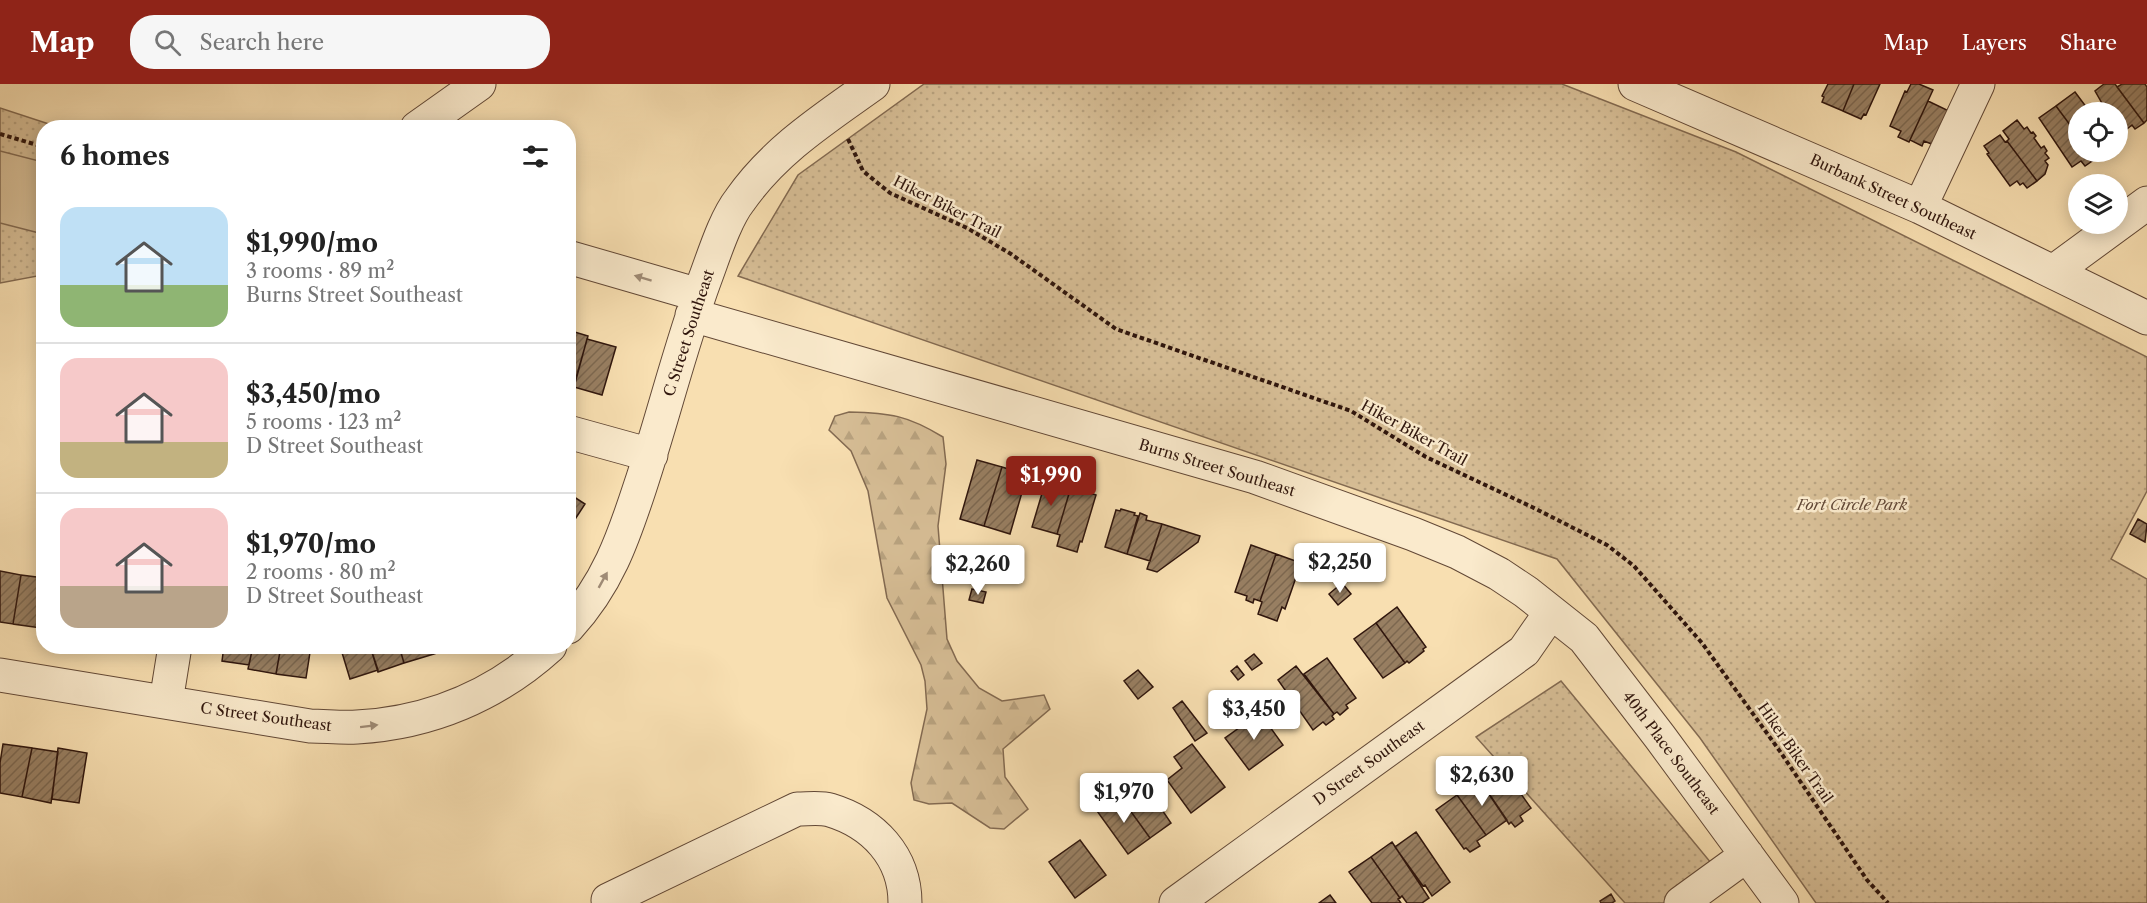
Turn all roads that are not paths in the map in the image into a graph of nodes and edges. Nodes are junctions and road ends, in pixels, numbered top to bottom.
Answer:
1 (478, 84) edge
2 (873, 84) edge
3 (1635, 84) edge
4 (1978, 84) edge
5 (428, 120) edge
6 (2147, 203) edge
7 (1920, 207) junction
8 (576, 260) edge
9 (2053, 272) junction
10 (695, 305) junction
11 (2147, 318) edge
12 (576, 434) edge
13 (651, 455) junction
14 (1551, 612) junction
15 (576, 617) edge
16 (174, 654) edge
17 (542, 654) edge
18 (0, 675) edge
19 (166, 702) junction
20 (1747, 855) junction
21 (608, 900) dead end
22 (905, 903) edge
23 (1176, 903) edge
24 (1681, 903) edge
25 (1782, 903) edge

1 - 5 street
2 - 10 street, C Street Southeast
3 - 7 street, Burbank Street Southeast
4 - 7 street
6 - 9 street
7 - 9 street, Burbank Street Southeast
10 -> 8 street, Burns Street Southeast
9 - 11 street, Burbank Street Southeast
10 - 13 street, C Street Southeast
10 - 14 street, Burns Street Southeast
12 - 13 street
15 -> 13 street, C Street Southeast
14 - 20 street, 40th Place Southeast
14 - 23 street, D Street Southeast
16 - 19 street
19 -> 17 street, C Street Southeast
18 - 19 street, C Street Southeast
20 - 24 street
20 - 25 street, 40th Place Southeast
21 - 22 street

